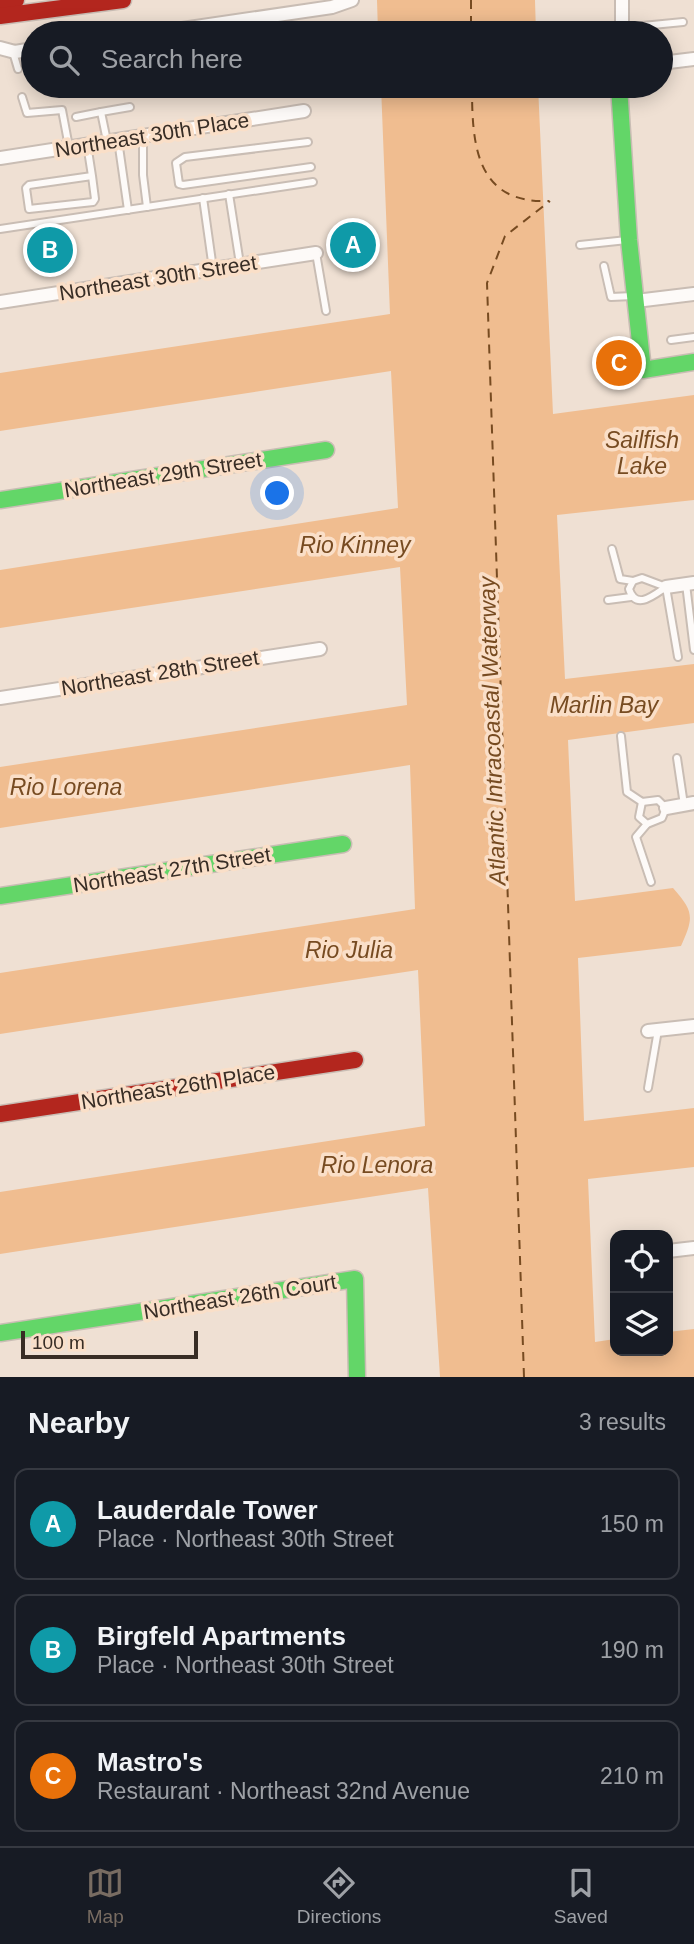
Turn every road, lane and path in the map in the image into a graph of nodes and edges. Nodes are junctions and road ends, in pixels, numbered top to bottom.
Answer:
1 (16, 0) edge
2 (123, 0) edge
3 (352, 0) edge
4 (622, 0) edge
5 (0, 2) edge
6 (0, 16) edge
7 (241, 21) edge
8 (622, 21) edge
9 (683, 22) dead end
10 (673, 23) edge
11 (0, 40) edge
12 (6, 51) edge
13 (694, 59) edge
14 (673, 62) edge
15 (18, 69) dead end
16 (22, 98) edge
17 (620, 98) edge
18 (130, 107) dead end
19 (304, 111) dead end
20 (101, 112) junction
21 (76, 117) dead end
22 (143, 136) junction
23 (113, 141) junction
24 (308, 142) dead end
25 (87, 144) junction
26 (69, 147) junction
27 (0, 158) edge
28 (311, 167) dead end
29 (92, 176) junction
30 (313, 182) dead end
31 (229, 194) junction
32 (203, 198) junction
33 (147, 207) junction
34 (128, 210) junction
35 (0, 229) edge
36 (629, 240) junction
37 (580, 245) dead end
38 (316, 253) joint
39 (240, 266) junction
40 (604, 266) dead end
41 (213, 270) junction
42 (694, 294) edge
43 (635, 298) junction
44 (0, 302) edge
45 (326, 311) dead end
46 (694, 337) edge
47 (671, 340) dead end
48 (694, 362) edge
49 (326, 450) dead end
50 (0, 500) edge
51 (612, 548) dead end
52 (633, 581) junction
53 (690, 583) edge
54 (666, 587) junction
55 (631, 597) junction
56 (608, 600) dead end
57 (320, 649) dead end
58 (694, 650) edge
59 (678, 657) dead end
60 (0, 698) edge
61 (621, 736) dead end
62 (677, 758) dead end
63 (642, 802) junction
64 (689, 804) edge
65 (666, 808) junction
66 (647, 824) junction
67 (343, 844) dead end
68 (651, 882) dead end
69 (0, 896) edge
70 (694, 1026) edge
71 (653, 1031) joint
72 (355, 1060) dead end
73 (648, 1088) dead end
74 (0, 1114) edge
75 (694, 1248) edge
76 (673, 1250) edge
77 (0, 1334) edge
78 (357, 1377) edge

1 - 5 street
2 - 6 street
3 - 7 street
4 - 8 street
9 - 10 lane
11 - 12 street
12 - 15 lane
13 - 14 street
16 - 26 lane
17 - 36 street
18 - 20 lane
19 - 22 street, Northeast 30th Place
20 - 21 lane
20 - 23 lane
22 - 23 street, Northeast 30th Place
22 - 33 lane
23 - 25 street, Northeast 30th Place
23 - 34 lane
24 - 28 lane
25 - 26 street, Northeast 30th Place
25 - 29 lane
26 - 27 street, Northeast 30th Place
29 - 29 lane
30 - 31 lane
31 - 32 lane
31 - 39 lane
32 - 33 lane
32 - 41 lane
33 - 34 lane
34 - 35 lane
36 - 37 lane
36 - 43 street
38 - 39 street, Northeast 30th Street
38 - 45 lane
39 - 41 street, Northeast 30th Street
40 - 43 lane
41 - 44 street, Northeast 30th Street
42 - 43 street
43 - 48 street
46 - 47 lane
49 - 50 street, Northeast 29th Street
51 - 52 lane
52 - 54 lane
52 - 55 lane
53 - 54 street
53 - 58 lane
54 - 55 lane
54 - 59 lane
55 - 56 lane
57 - 60 street, Northeast 28th Street
61 - 63 lane
62 - 64 lane
63 - 65 lane
63 - 66 lane
64 - 65 street
65 - 66 lane
66 - 68 lane
67 - 69 street, Northeast 27th Street
70 - 71 street
71 - 73 lane
72 - 74 street, Northeast 26th Place
75 - 76 street
77 - 78 street, Northeast 26th Court

